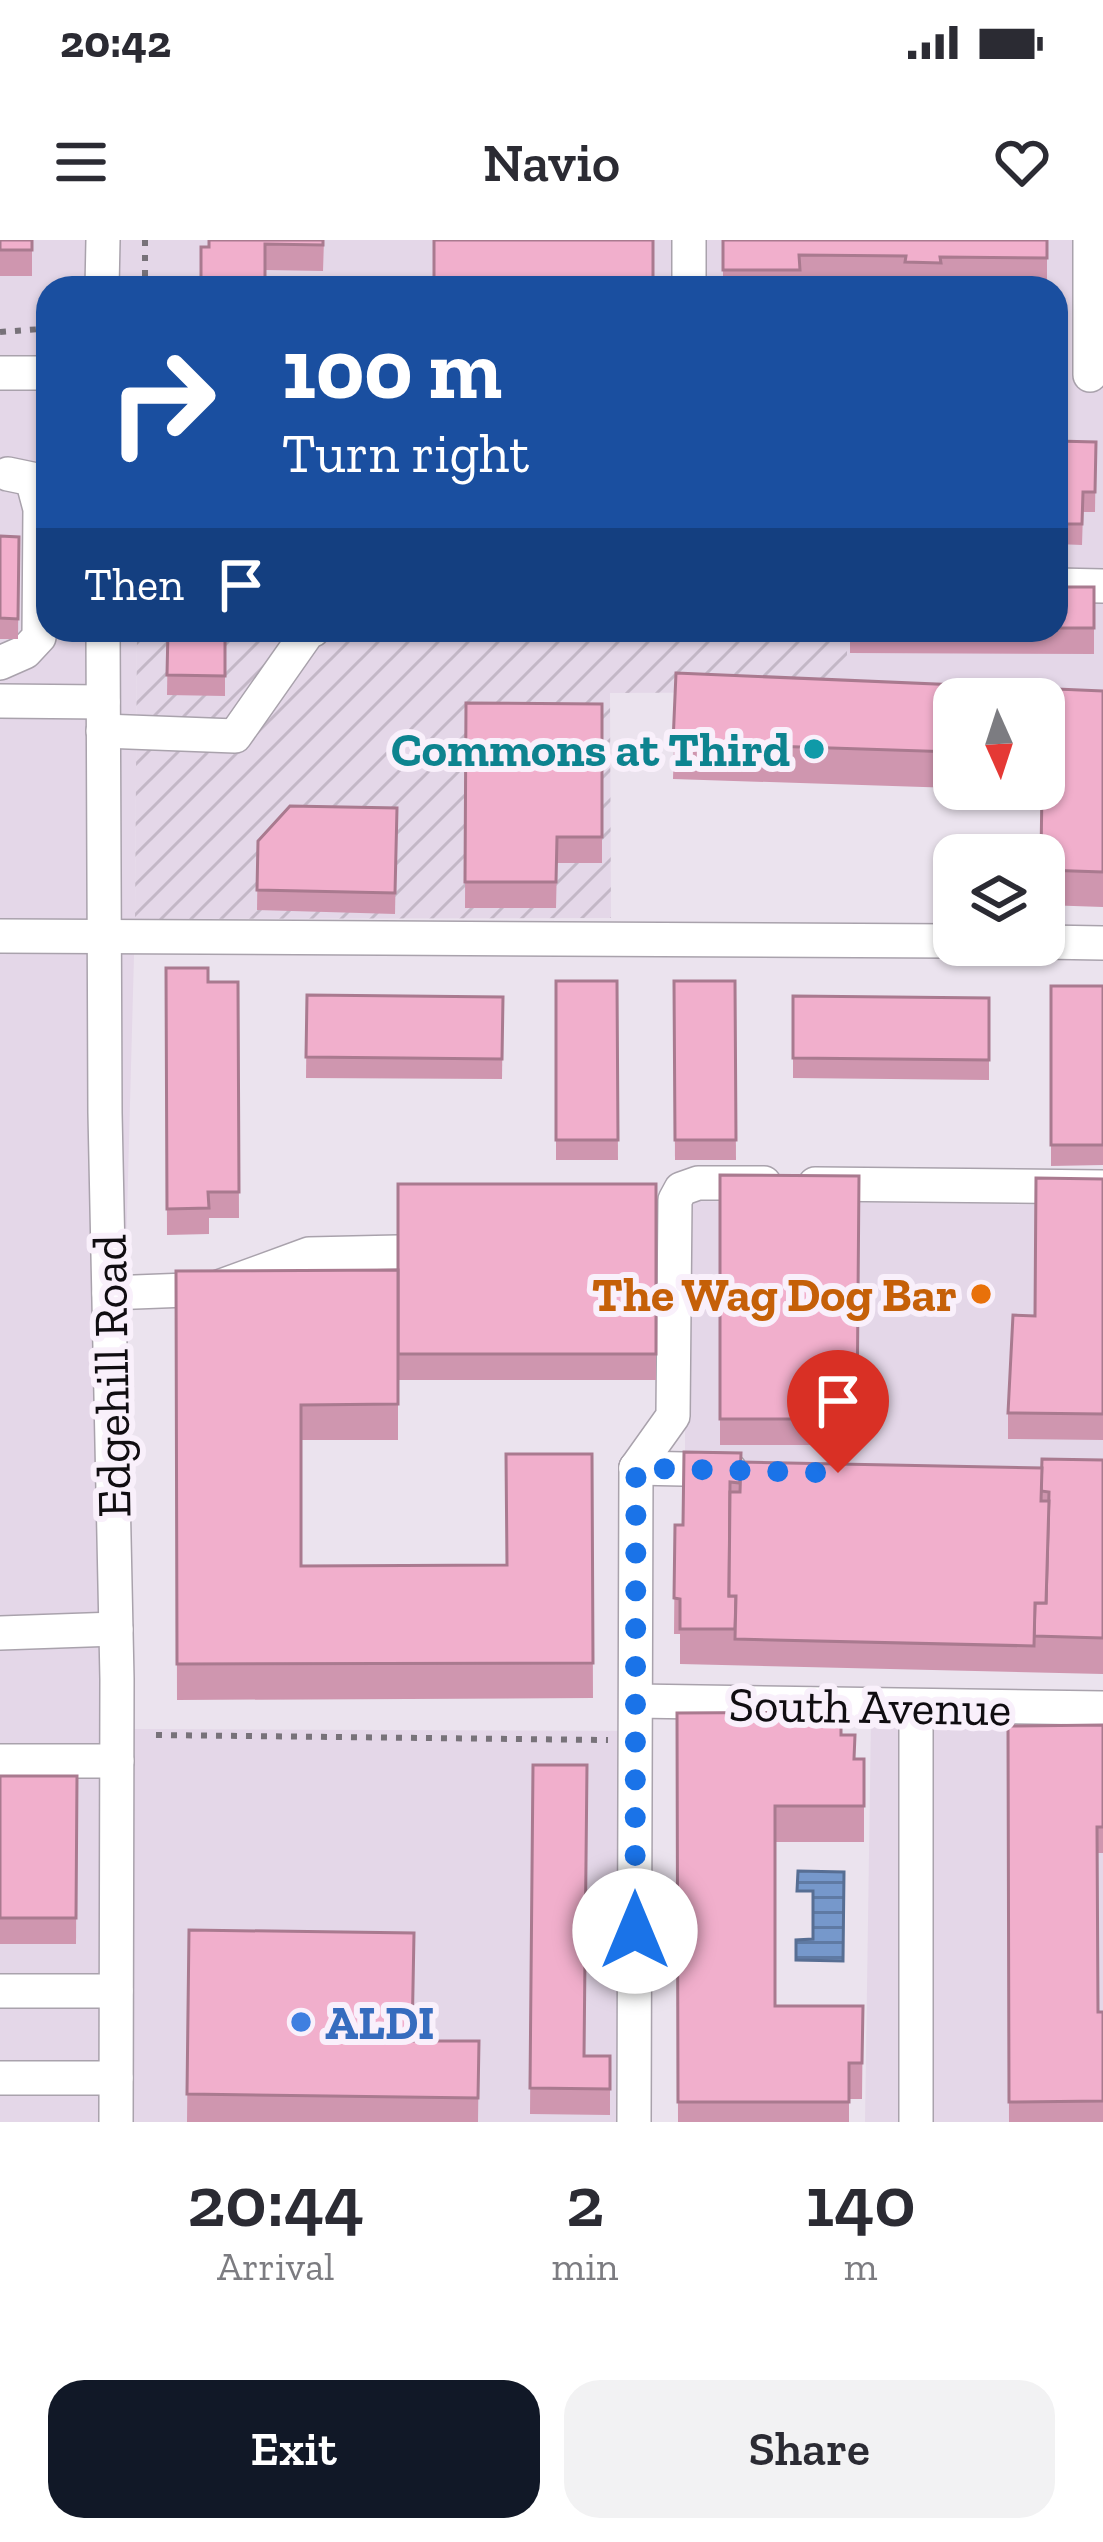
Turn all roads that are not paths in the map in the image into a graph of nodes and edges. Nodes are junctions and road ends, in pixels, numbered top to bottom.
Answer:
1 (103, 240) edge
2 (689, 240) edge
3 (1090, 240) edge
4 (102, 276) edge
5 (689, 276) edge
6 (0, 373) edge
7 (36, 373) edge
8 (1083, 375) edge
9 (8, 473) dead end
10 (36, 494) edge
11 (1068, 585) edge
12 (1103, 586) edge
13 (36, 640) edge
14 (103, 642) edge
15 (301, 642) edge
16 (0, 663) edge
17 (0, 701) edge
18 (103, 716) junction
19 (104, 935) junction
20 (0, 936) edge
21 (933, 941) edge
22 (1065, 942) edge
23 (1103, 943) edge
24 (1103, 1186) edge
25 (398, 1252) edge
26 (109, 1293) junction
27 (636, 1468) junction
28 (755, 1471) edge
29 (116, 1629) junction
30 (0, 1634) edge
31 (636, 1701) junction
32 (916, 1706) junction
33 (1103, 1708) edge
34 (0, 1761) edge
35 (117, 1761) junction
36 (0, 1991) edge
37 (116, 1991) junction
38 (0, 2078) edge
39 (116, 2078) junction
40 (116, 2122) edge
41 (634, 2122) edge
42 (916, 2122) edge

1 - 4 street
2 - 5 street
3 - 8 street
6 - 7 street
9 - 10 street
11 - 12 street
13 - 16 street
14 - 18 street, Edgehill Road
15 - 18 street
17 - 18 street
18 - 19 street, Edgehill Road
19 - 20 street
19 - 21 street
19 - 26 street, Edgehill Road
22 - 23 street
24 - 27 street
25 - 26 street
26 - 29 street, Edgehill Road
27 - 28 street
27 - 31 street
29 - 30 street
29 - 35 street, Edgehill Road
31 - 32 street, South Avenue
31 - 41 street
32 - 33 street, South Avenue
32 - 42 street
34 - 35 street
35 - 37 street, Edgehill Road
36 - 37 street
37 - 39 street, Edgehill Road
38 - 39 street
39 - 40 street, Edgehill Road

